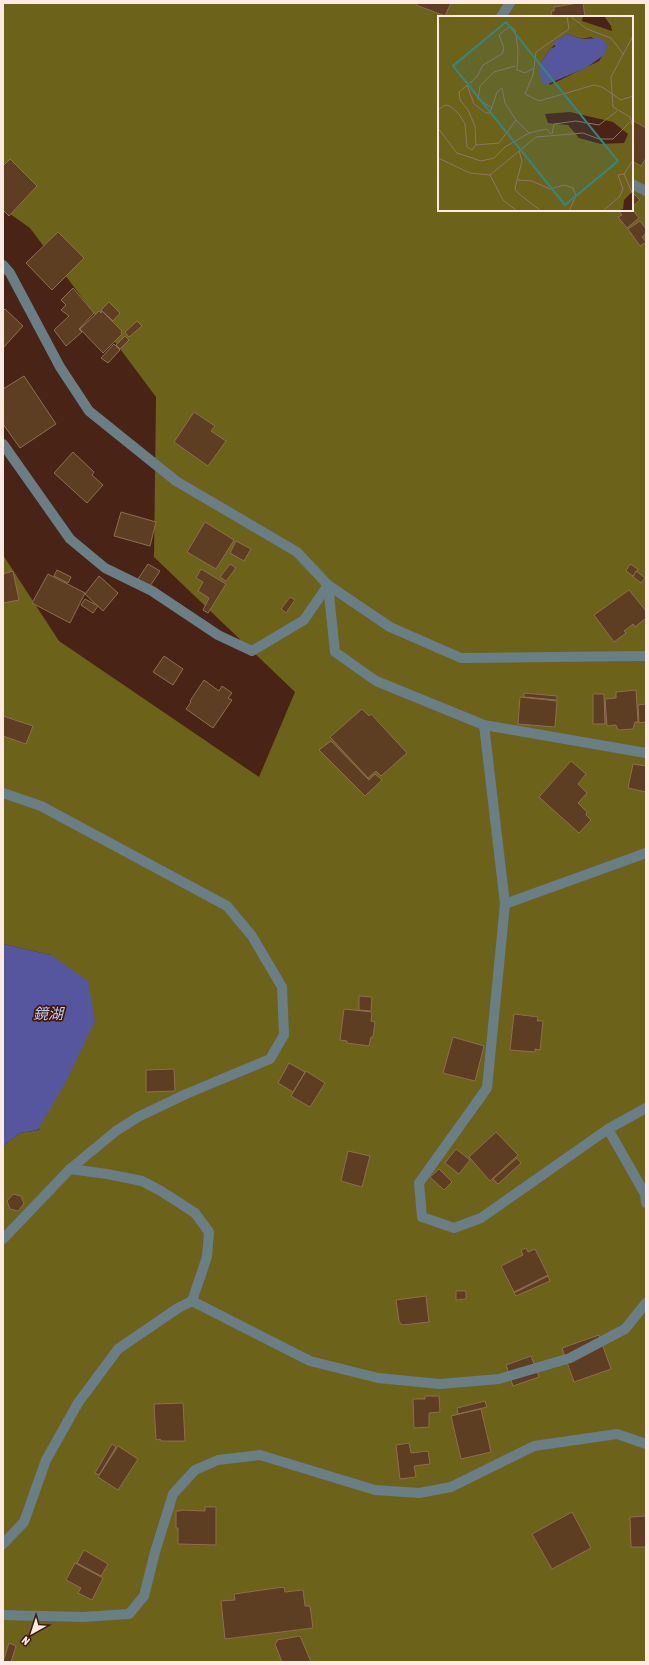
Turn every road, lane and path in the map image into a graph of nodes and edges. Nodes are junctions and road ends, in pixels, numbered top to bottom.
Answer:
1 (510, 3) edge
2 (502, 16) edge
3 (633, 184) edge
4 (646, 191) edge
5 (3, 265) edge
6 (3, 444) edge
7 (328, 585) junction
8 (646, 656) edge
9 (484, 725) junction
10 (646, 752) edge
11 (3, 793) edge
12 (646, 853) edge
13 (505, 904) junction
14 (646, 1108) edge
15 (608, 1129) junction
16 (70, 1169) junction
17 (646, 1203) edge
18 (3, 1239) edge
19 (192, 1301) junction
20 (646, 1304) edge
21 (646, 1444) edge
22 (3, 1544) edge
23 (3, 1615) edge

1 - 2 street
3 - 4 street
5 - 7 street
6 - 7 street
7 - 8 street
7 - 9 street
9 - 10 street
9 - 13 street
11 - 16 street
12 - 13 street
13 - 15 street
14 - 15 street
15 - 17 street
16 - 18 street
16 - 19 street
19 - 20 street
19 - 22 street
21 - 23 street

